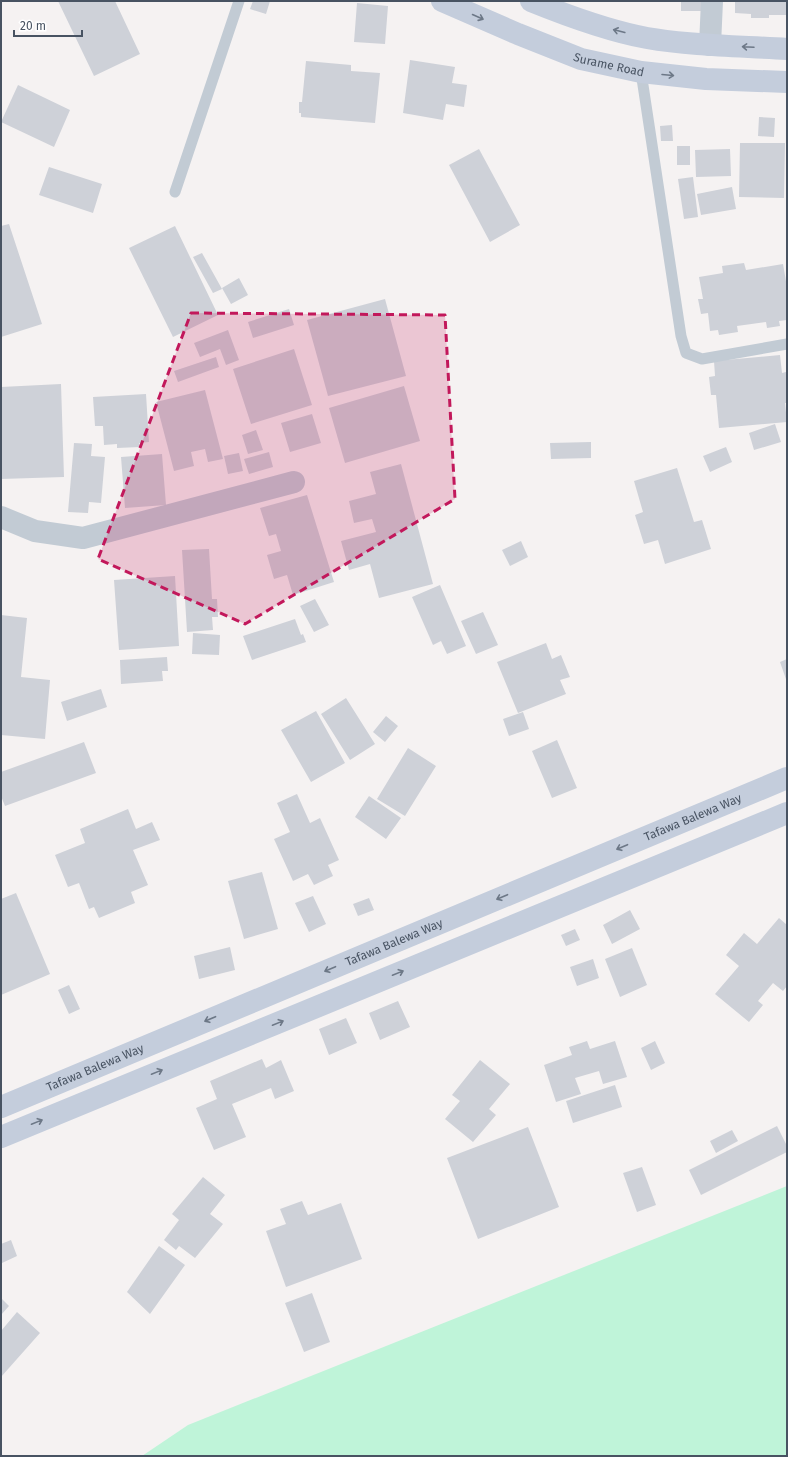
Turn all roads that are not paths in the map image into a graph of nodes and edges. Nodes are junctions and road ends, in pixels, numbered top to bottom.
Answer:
1 (239, 1) edge
2 (442, 1) edge
3 (531, 1) edge
4 (712, 1) edge
5 (710, 45) junction
6 (787, 49) edge
7 (641, 72) junction
8 (787, 82) edge
9 (175, 192) dead end
10 (787, 344) edge
11 (294, 482) dead end
12 (1, 517) edge
13 (787, 778) edge
14 (787, 813) edge
15 (1, 1107) edge
16 (1, 1136) edge

1 - 9 lane
2 -> 7 main road, Surame Road
5 -> 3 main road
4 - 5 street
6 -> 5 main road
7 -> 8 main road, Surame Road
7 - 10 lane
11 - 12 street
13 -> 15 main road, Tafawa Balewa Way
16 -> 14 main road

